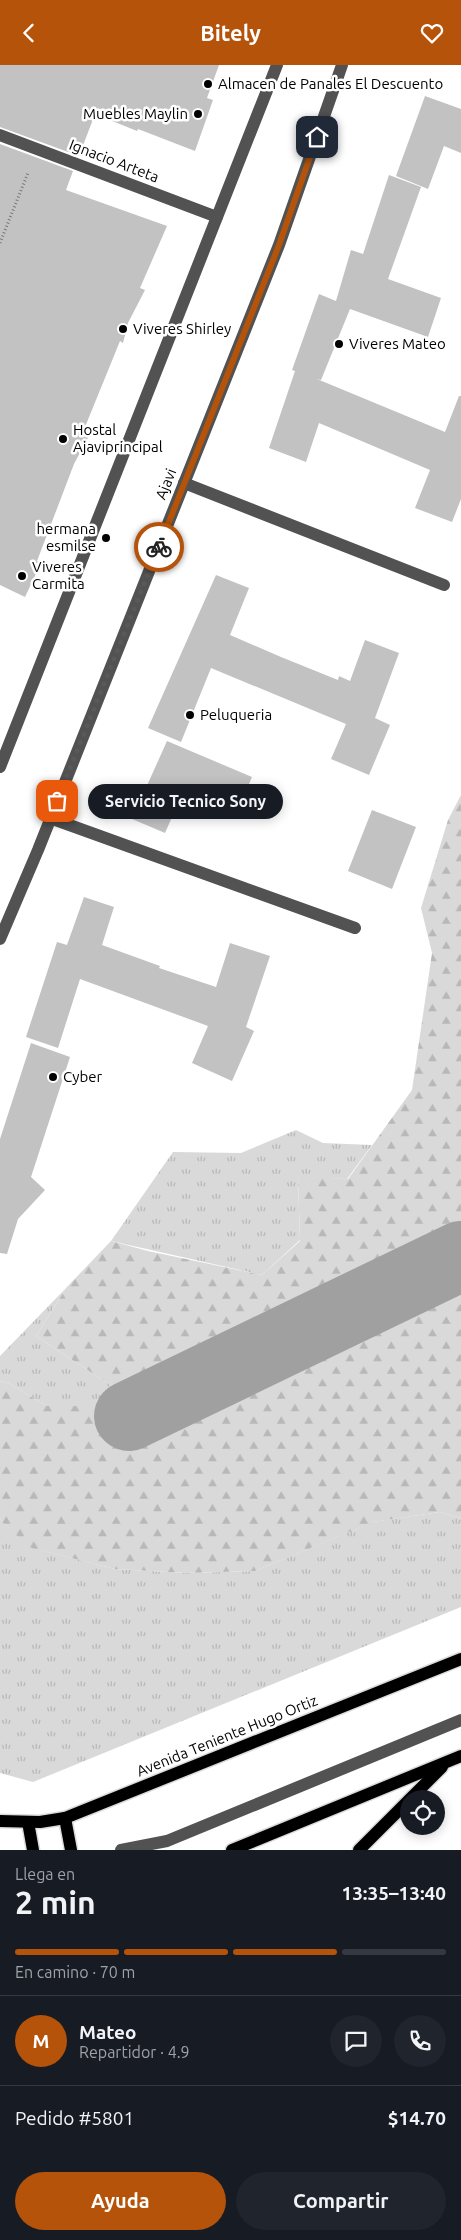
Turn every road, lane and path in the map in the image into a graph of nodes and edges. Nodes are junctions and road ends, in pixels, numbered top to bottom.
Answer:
1 (277, 65) edge
2 (342, 65) edge
3 (0, 135) edge
4 (30, 166) dead end
5 (217, 217) junction
6 (0, 243) edge
7 (184, 483) junction
8 (444, 585) dead end
9 (0, 767) edge
10 (50, 819) junction
11 (355, 928) dead end
12 (0, 939) edge
13 (461, 1659) edge
14 (461, 1720) edge
15 (461, 1756) edge
16 (447, 1762) junction
17 (418, 1790) edge
18 (400, 1808) edge
19 (66, 1818) junction
20 (0, 1821) edge
21 (28, 1822) junction
22 (32, 1850) edge
23 (71, 1850) edge
24 (121, 1850) edge
25 (232, 1850) edge
26 (358, 1850) edge

1 - 5 street
2 - 7 street, Ajavi
3 - 5 street, Ignacio Arteta
4 - 6 path
5 - 9 street
7 - 8 street
7 - 10 street, Ajavi
10 - 11 street
10 - 12 street, Ajavi
13 - 19 main road, Avenida Teniente Hugo Ortiz
14 - 24 street
15 - 16 main road
16 - 17 main road
16 - 25 main road
18 - 26 main road
19 - 21 main road, Avenida Teniente Hugo Ortiz
19 - 23 main road
20 - 21 main road, Avenida Teniente Hugo Ortiz
21 - 22 main road

